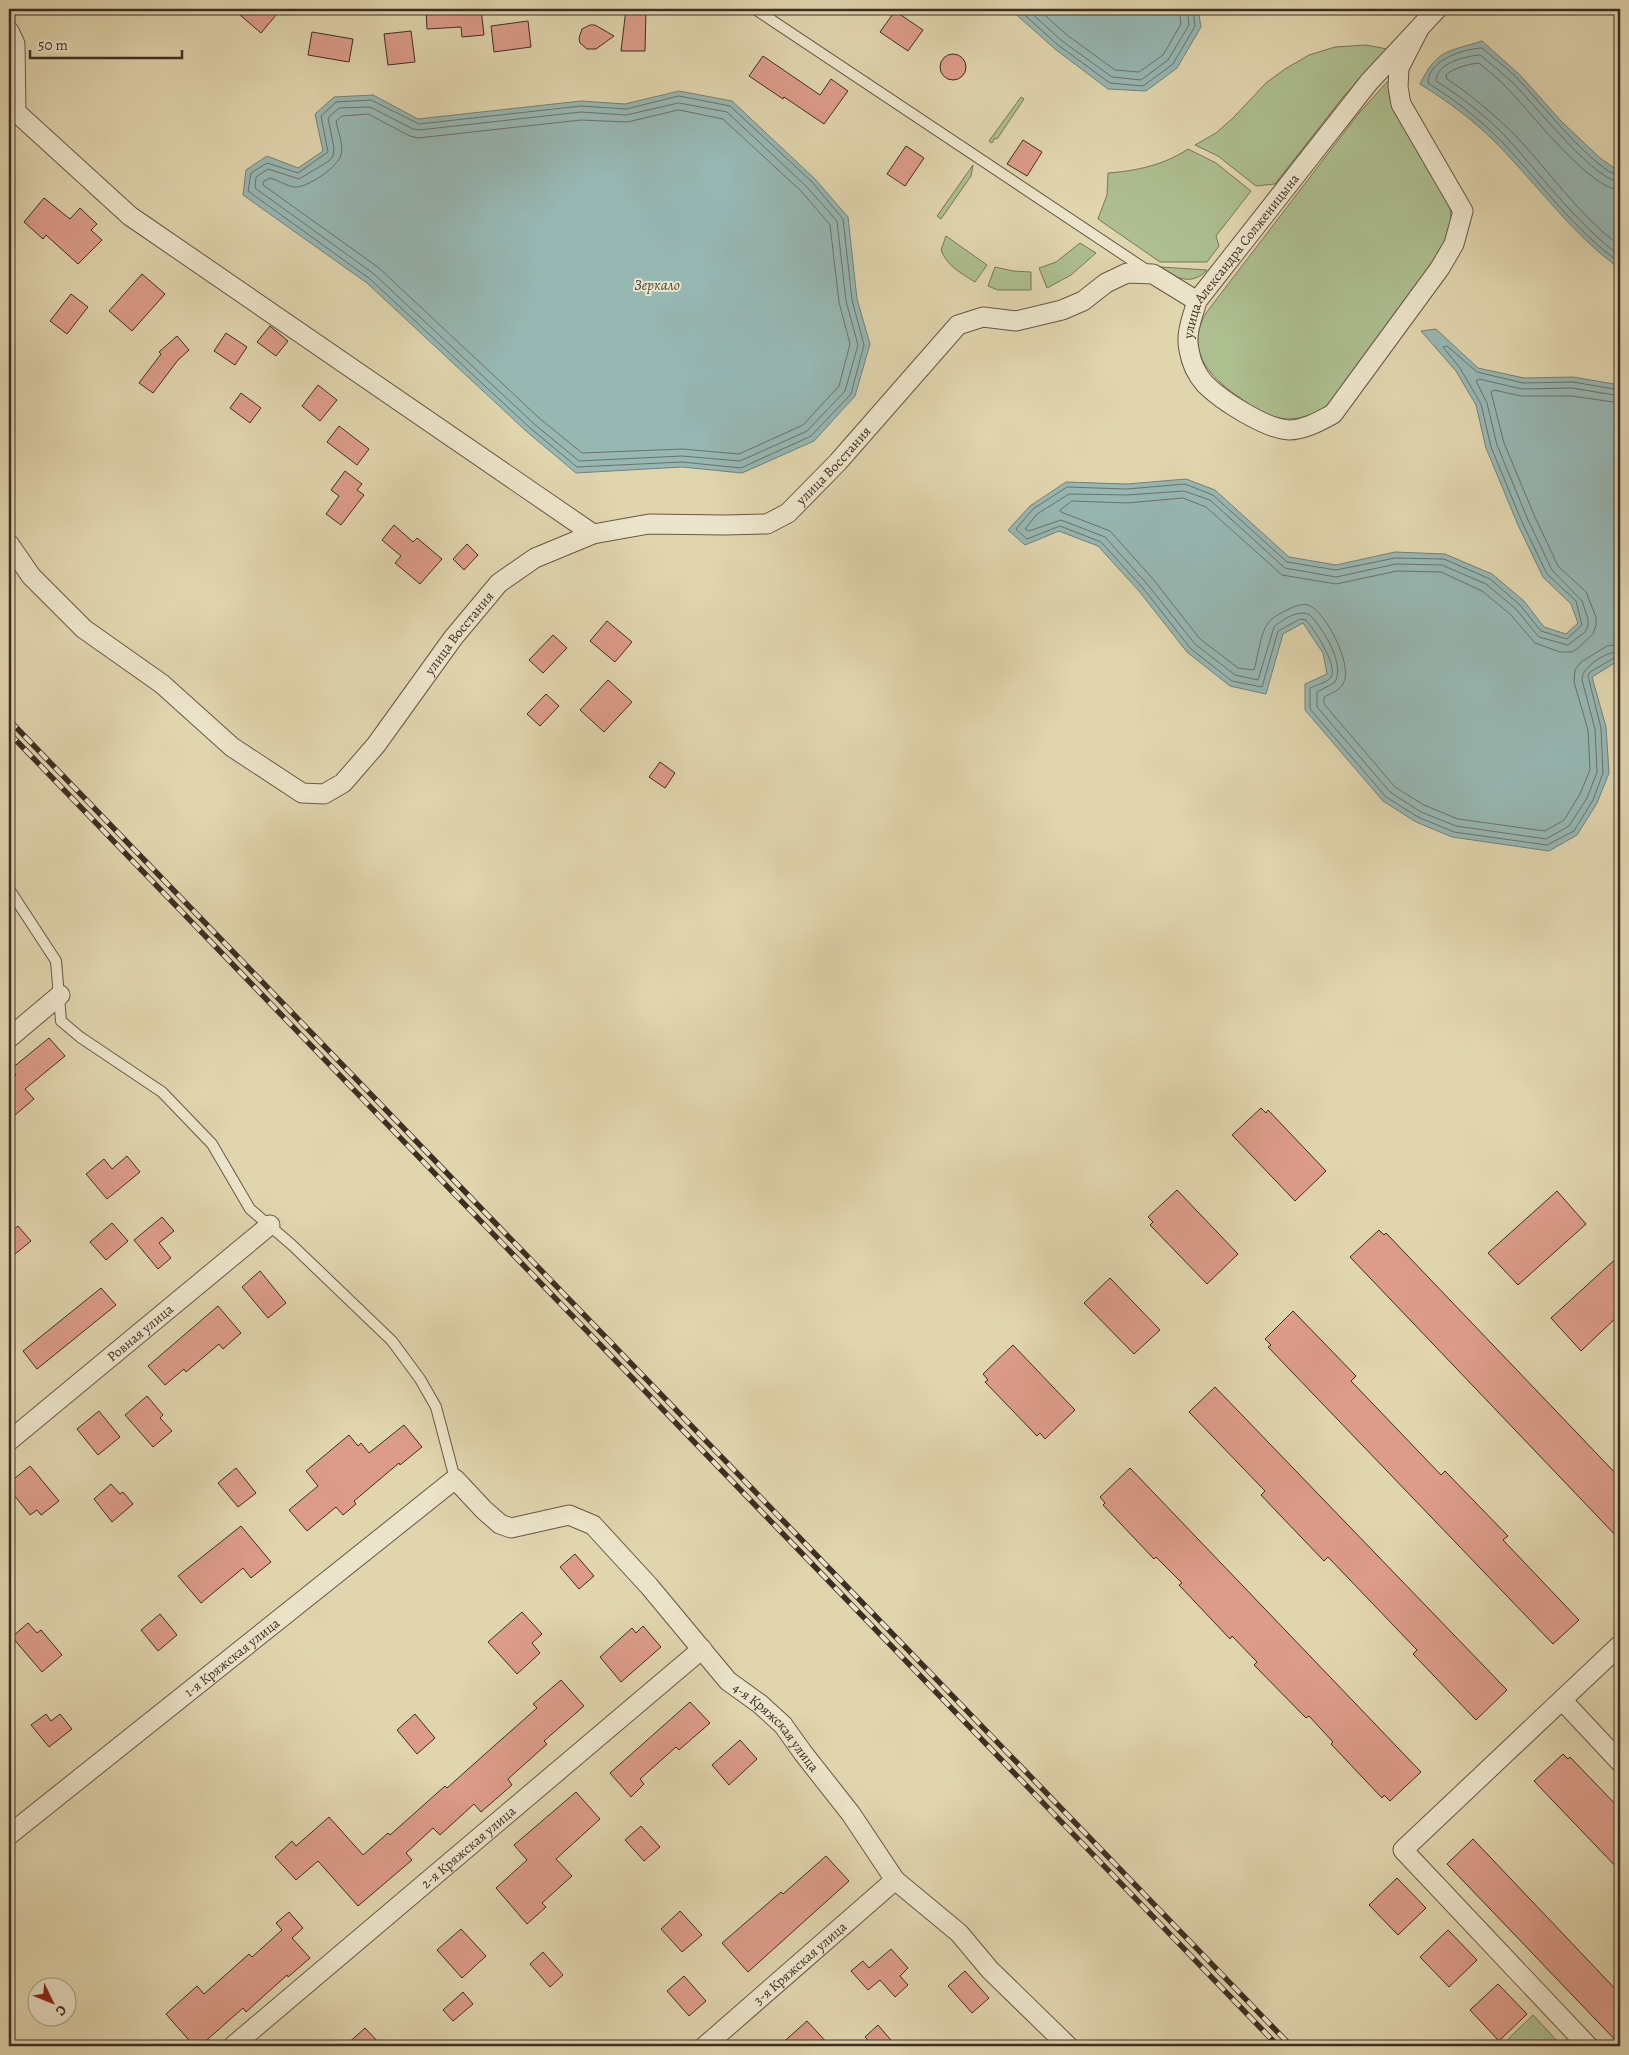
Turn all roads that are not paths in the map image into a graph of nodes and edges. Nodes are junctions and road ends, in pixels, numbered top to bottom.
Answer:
1 (755, 9) edge
2 (1437, 9) edge
3 (1419, 29) junction
4 (9, 31) edge
5 (1153, 274) junction
6 (1197, 301) junction
7 (593, 534) junction
8 (9, 544) edge
9 (9, 889) edge
10 (60, 995) junction
11 (9, 1038) edge
12 (270, 1225) junction
13 (9, 1441) edge
14 (455, 1479) junction
15 (1620, 1645) edge
16 (702, 1650) junction
17 (1562, 1700) junction
18 (1620, 1762) edge
19 (9, 1835) edge
20 (895, 1880) junction
21 (233, 2046) edge
22 (705, 2046) edge
23 (1068, 2046) edge
24 (1588, 2046) edge

1 - 5 lane
2 - 3 street, улица Александра Солженицына
3 - 6 street, улица Александра Солженицына
3 - 6 street, улица Александра Солженицына
4 - 7 street
5 - 6 street
5 - 7 street, улица Восстания
7 - 8 street, улица Восстания
9 - 10 lane
10 - 11 street
10 - 12 lane
12 - 13 street, Ровная улица
12 - 14 lane
14 - 16 street, 4-я Кряжская улица
14 - 19 street, 1-я Кряжская улица
15 - 17 street
16 - 20 street, 4-я Кряжская улица
16 - 21 street, 2-я Кряжская улица
17 - 18 street
17 - 24 street
20 - 22 street, 3-я Кряжская улица
20 - 23 street, 4-я Кряжская улица

